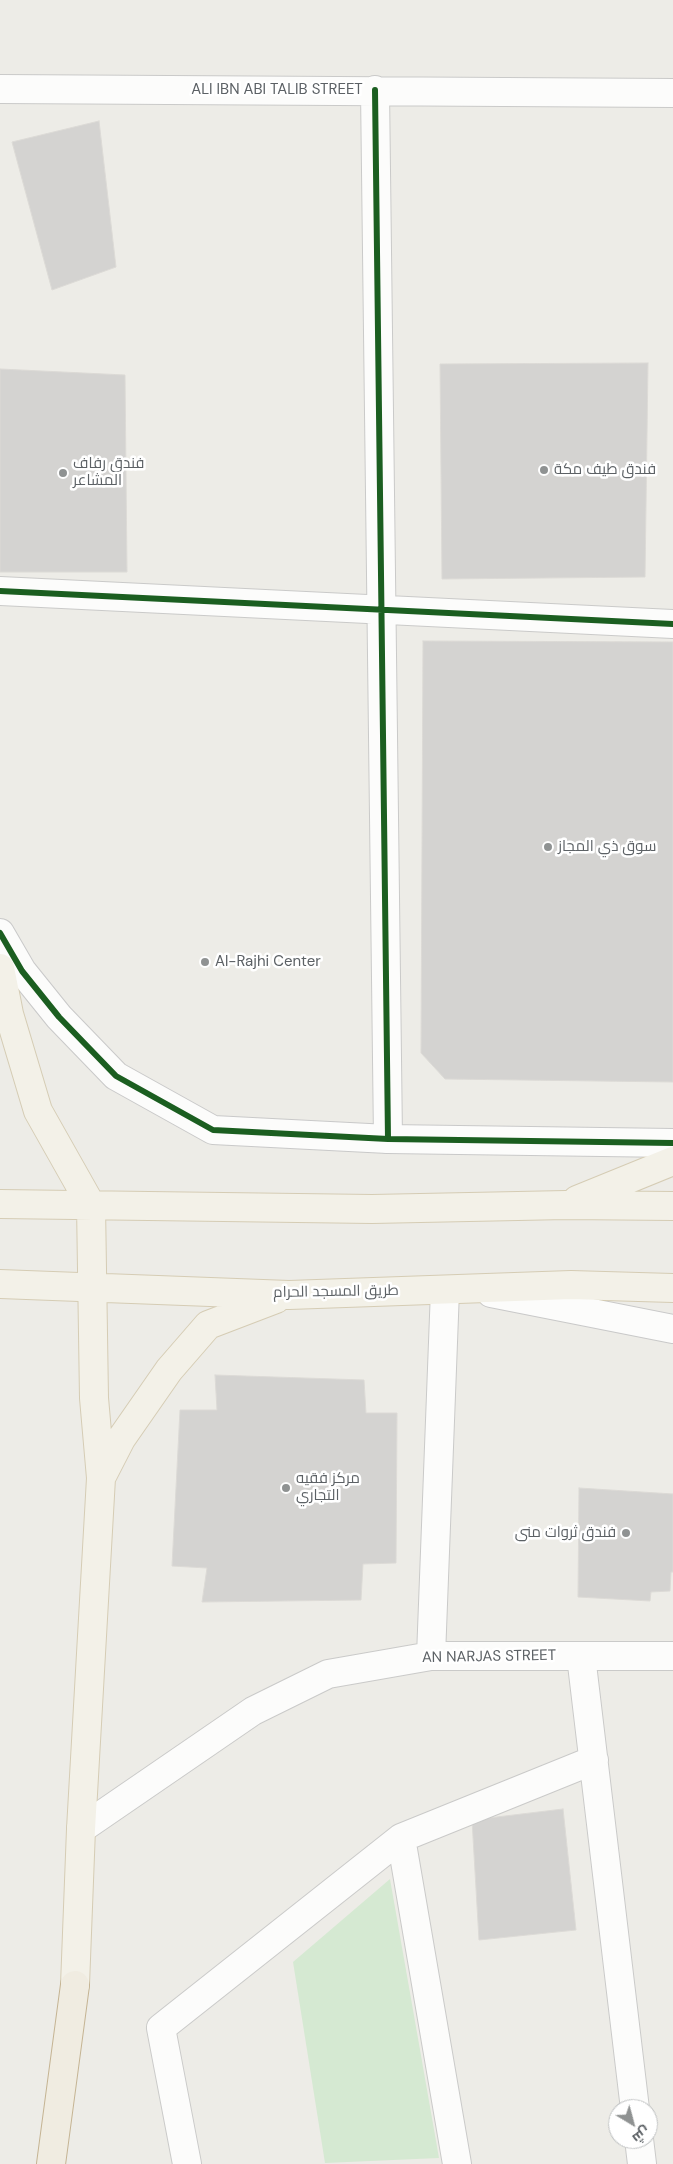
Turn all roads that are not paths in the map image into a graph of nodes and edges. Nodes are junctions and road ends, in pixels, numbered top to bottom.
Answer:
1 (0, 89) edge
2 (375, 90) junction
3 (673, 93) edge
4 (0, 591) edge
5 (382, 610) junction
6 (673, 624) edge
7 (0, 933) edge
8 (0, 968) edge
9 (388, 1139) junction
10 (673, 1143) edge
11 (673, 1161) edge
12 (0, 1204) edge
13 (91, 1205) junction
14 (566, 1205) junction
15 (673, 1206) edge
16 (0, 1284) edge
17 (91, 1287) junction
18 (673, 1288) edge
19 (456, 1289) junction
20 (289, 1295) junction
21 (673, 1329) edge
22 (101, 1478) junction
23 (431, 1656) junction
24 (581, 1656) junction
25 (673, 1656) edge
26 (594, 1760) junction
27 (81, 1829) junction
28 (401, 1838) junction
29 (75, 1985) joint
30 (634, 2099) edge
31 (640, 2149) edge
32 (51, 2164) edge
33 (187, 2164) edge
34 (457, 2164) edge
35 (642, 2164) edge

1 - 2 street, ALI IBN ABI TALIB STREET
2 - 3 street, ALI IBN ABI TALIB STREET
2 - 5 street
4 - 5 street
5 - 6 street
5 - 9 street
7 - 9 street
8 - 13 main road
9 - 10 street
11 - 14 main road
12 - 13 main road
13 - 14 main road
13 - 17 main road
14 - 15 main road
16 - 17 main road, طريق المسجد الحرام
17 - 20 main road, طريق المسجد الحرام
17 - 22 main road
18 - 19 main road, طريق المسجد الحرام
19 - 20 main road, طريق المسجد الحرام
19 - 21 street
19 - 23 street
20 - 22 main road
22 - 27 main road
23 - 24 street, AN NARJAS STREET
23 - 27 street, AN NARJAS STREET
24 - 25 street, AN NARJAS STREET
24 - 26 street
26 - 28 street
26 - 30 street
27 - 29 main road
28 - 33 street
28 - 34 street
29 - 32 highway
31 - 35 street

